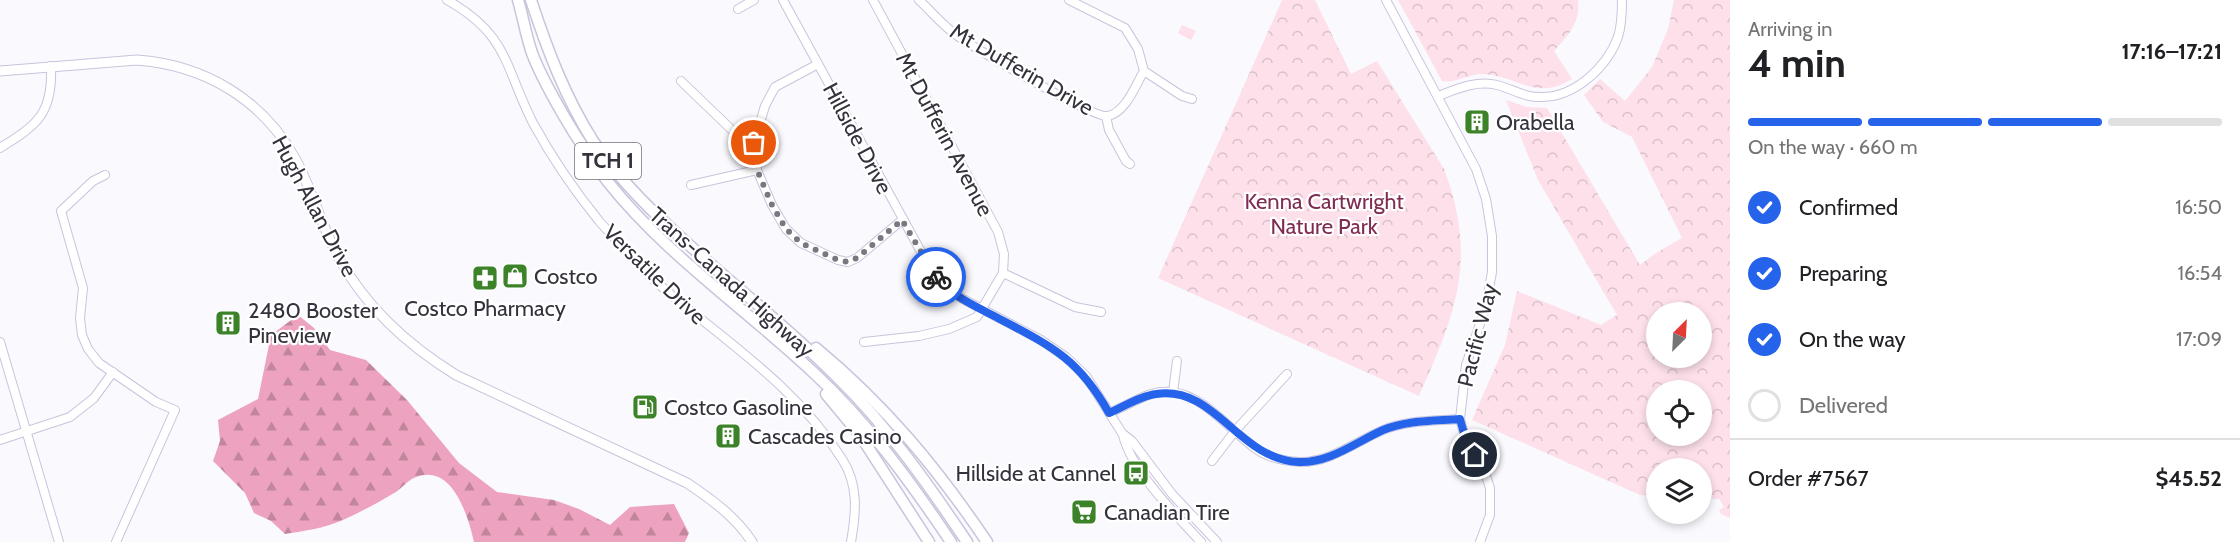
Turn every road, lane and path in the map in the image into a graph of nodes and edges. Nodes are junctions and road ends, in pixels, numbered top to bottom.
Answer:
1 (447, 0) edge
2 (518, 0) edge
3 (531, 0) edge
4 (754, 0) edge
5 (783, 0) edge
6 (873, 0) edge
7 (919, 0) edge
8 (1069, 0) edge
9 (1386, 0) edge
10 (1622, 0) edge
11 (738, 9) dead end
12 (818, 64) junction
13 (51, 66) junction
14 (0, 70) edge
15 (1144, 71) junction
16 (681, 81) dead end
17 (1438, 96) junction
18 (1192, 99) dead end
19 (1106, 116) junction
20 (754, 143) junction
21 (0, 148) edge
22 (1130, 164) dead end
23 (757, 170) junction
24 (105, 175) dead end
25 (691, 185) dead end
26 (902, 220) junction
27 (1003, 273) junction
28 (981, 310) junction
29 (1101, 312) dead end
30 (772, 318) junction
31 (0, 342) edge
32 (864, 342) dead end
33 (789, 351) junction
34 (1177, 361) dead end
35 (113, 372) junction
36 (1287, 374) dead end
37 (1173, 392) junction
38 (1109, 413) junction
39 (1460, 419) junction
40 (26, 431) junction
41 (1235, 431) junction
42 (1122, 433) junction
43 (0, 440) edge
44 (1212, 461) dead end
45 (752, 540) edge
46 (59, 542) edge
47 (116, 542) edge
48 (851, 542) edge
49 (929, 542) edge
50 (951, 542) edge
51 (967, 542) edge
52 (987, 542) edge
53 (1201, 542) edge
54 (1216, 542) edge
55 (1480, 542) edge

1 - 48 street, Versatile Drive
2 - 33 highway, Trans-Canada Highway / TCH 1
3 - 30 highway, Trans-Canada Highway / TCH 1
4 - 11 street
5 - 12 street, Hillside Drive
6 - 27 street, Mt Dufferin Avenue
7 - 19 street, Mt Dufferin Drive
8 - 15 street
9 - 17 street, Pacific Way
10 - 17 street
12 - 20 street
12 - 26 street, Hillside Drive
13 - 14 main road, Hugh Allan Drive
13 - 21 street
13 - 45 main road, Hugh Allan Drive
15 - 18 street
15 - 19 street, Mt Dufferin Drive
16 - 20 street
17 - 39 street, Pacific Way
19 - 22 street
20 - 23 street
23 - 25 street
23 - 26 street
24 - 35 street
26 - 28 street, Hillside Drive
27 - 28 street
27 - 29 street
28 - 32 street
28 - 38 street, Hillside Drive
30 - 51 highway, Trans-Canada Highway / TCH 1
30 - 52 highway
31 - 40 street
33 - 49 highway
33 - 50 highway, Trans-Canada Highway / TCH 1
34 - 37 street
35 - 40 street
35 - 47 street
36 - 41 street
37 - 38 street
37 - 41 street
38 - 42 street, Hillside Drive
39 - 41 street
39 - 55 street, Pacific Way
40 - 43 street
40 - 46 street
41 - 44 street
42 - 53 street, Hillside Drive
42 - 54 street, Hillside Drive

